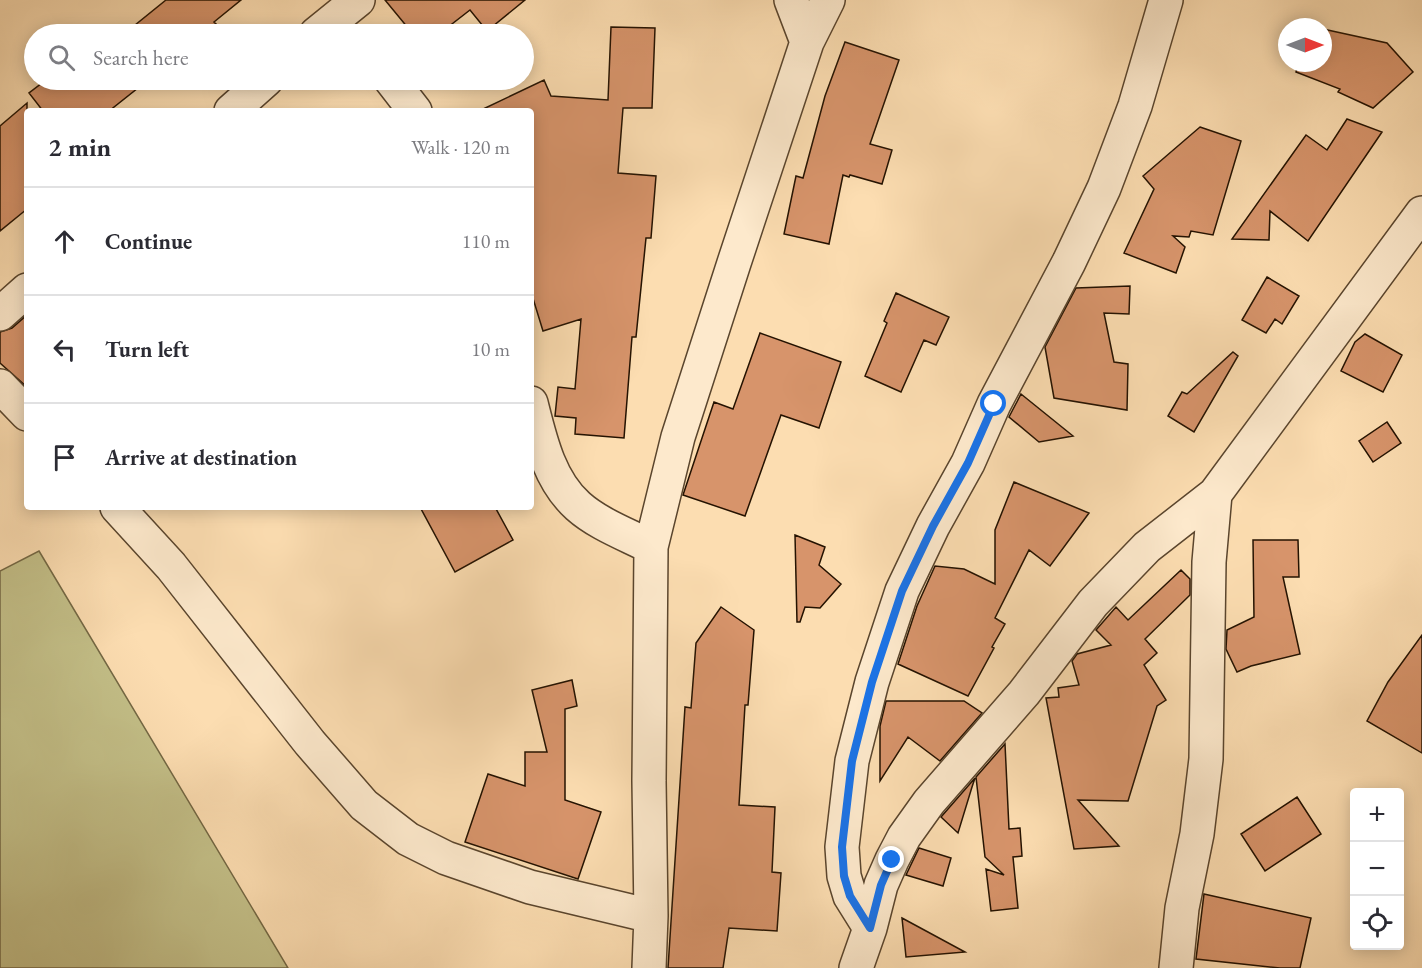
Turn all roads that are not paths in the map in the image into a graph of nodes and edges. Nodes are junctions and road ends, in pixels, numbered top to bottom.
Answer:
1 (791, 0) edge
2 (828, 0) edge
3 (1166, 0) edge
4 (807, 42) junction
5 (255, 90) edge
6 (398, 90) edge
7 (234, 108) edge
8 (412, 108) edge
9 (1422, 213) edge
10 (24, 293) edge
11 (0, 314) edge
12 (0, 386) edge
13 (24, 411) edge
14 (534, 415) edge
15 (1215, 494) junction
16 (120, 510) edge
17 (651, 547) junction
18 (651, 916) junction
19 (870, 928) junction
20 (649, 968) edge
21 (856, 968) edge
22 (1176, 968) edge

1 - 4 street
2 - 4 street
3 - 19 street
4 - 17 street
5 - 7 street
6 - 8 street
9 - 15 street
10 - 11 street
12 - 13 street
14 - 17 street
15 - 19 street
15 - 22 street
16 - 18 street
17 - 18 street
18 - 20 street
19 - 21 street

